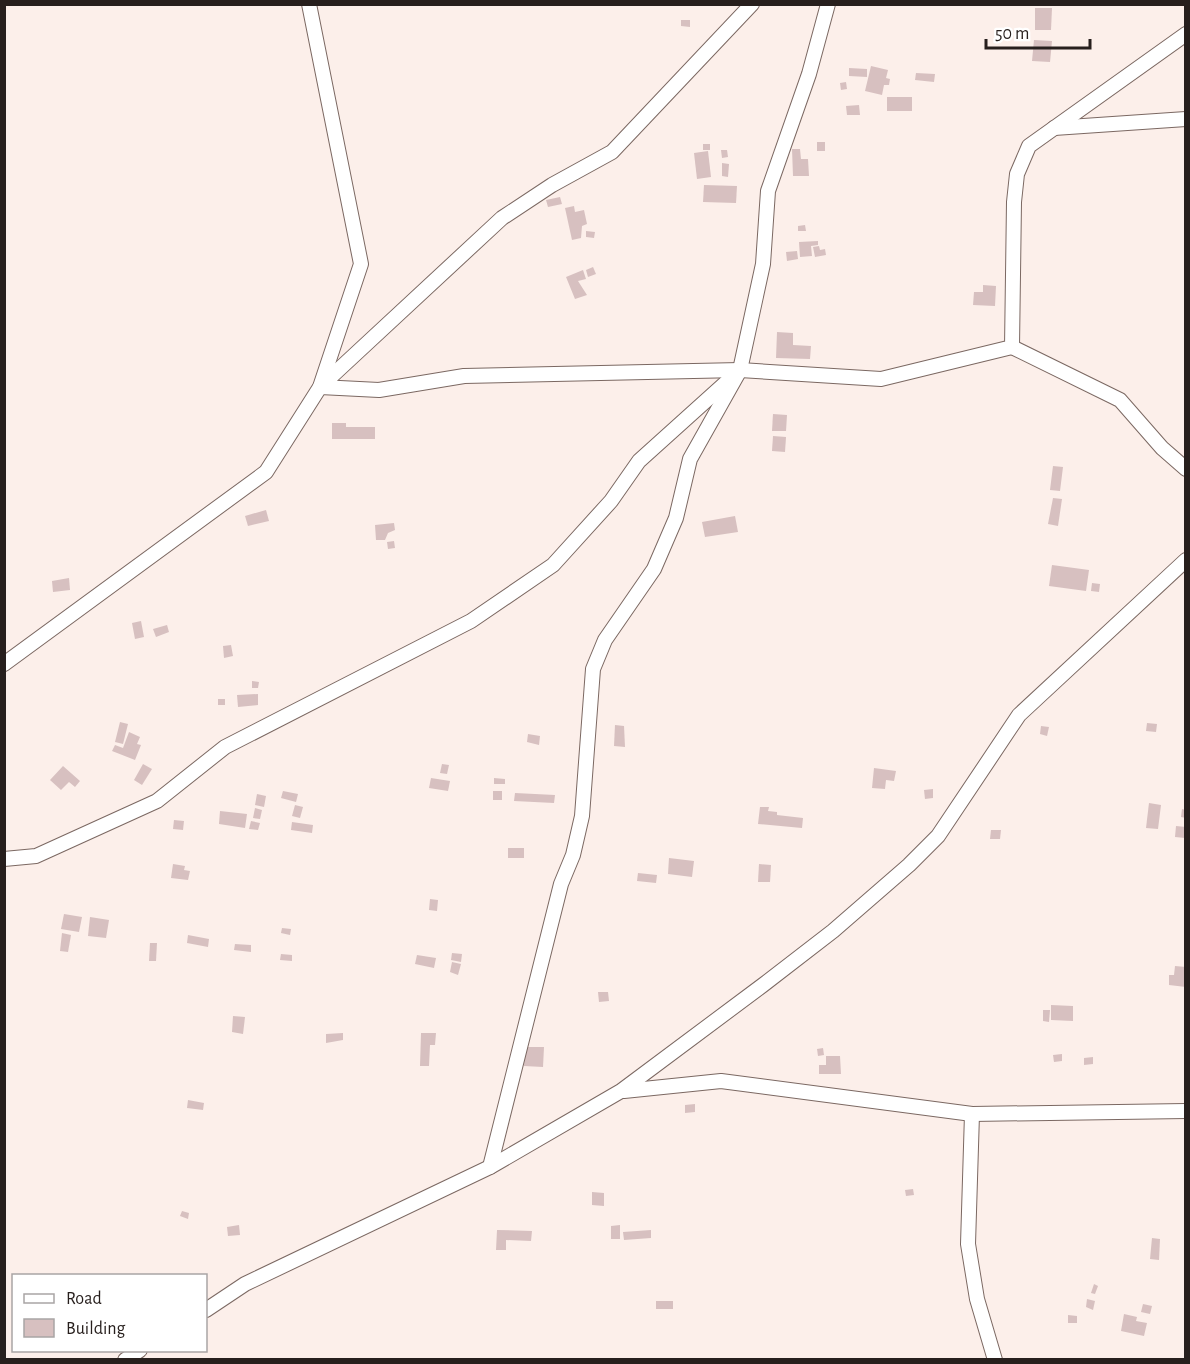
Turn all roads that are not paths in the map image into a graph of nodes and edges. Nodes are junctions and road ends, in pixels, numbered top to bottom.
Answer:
1 (309, 4) edge
2 (752, 4) edge
3 (828, 4) edge
4 (1185, 34) edge
5 (1185, 119) edge
6 (1052, 129) junction
7 (1012, 347) junction
8 (741, 370) junction
9 (320, 387) junction
10 (1185, 469) edge
11 (1185, 560) edge
12 (4, 664) edge
13 (4, 859) edge
14 (621, 1091) junction
15 (1185, 1111) edge
16 (972, 1114) junction
17 (490, 1167) junction
18 (207, 1309) edge
19 (995, 1359) edge

1 - 9 street
2 - 9 street
3 - 8 street
4 - 6 street
5 - 6 street
6 - 7 street
7 - 8 street
7 - 10 street
8 - 9 street
8 - 13 street
8 - 17 street
9 - 12 street
11 - 14 street
14 - 16 street
14 - 17 street
15 - 16 street
16 - 19 street
17 - 18 street

